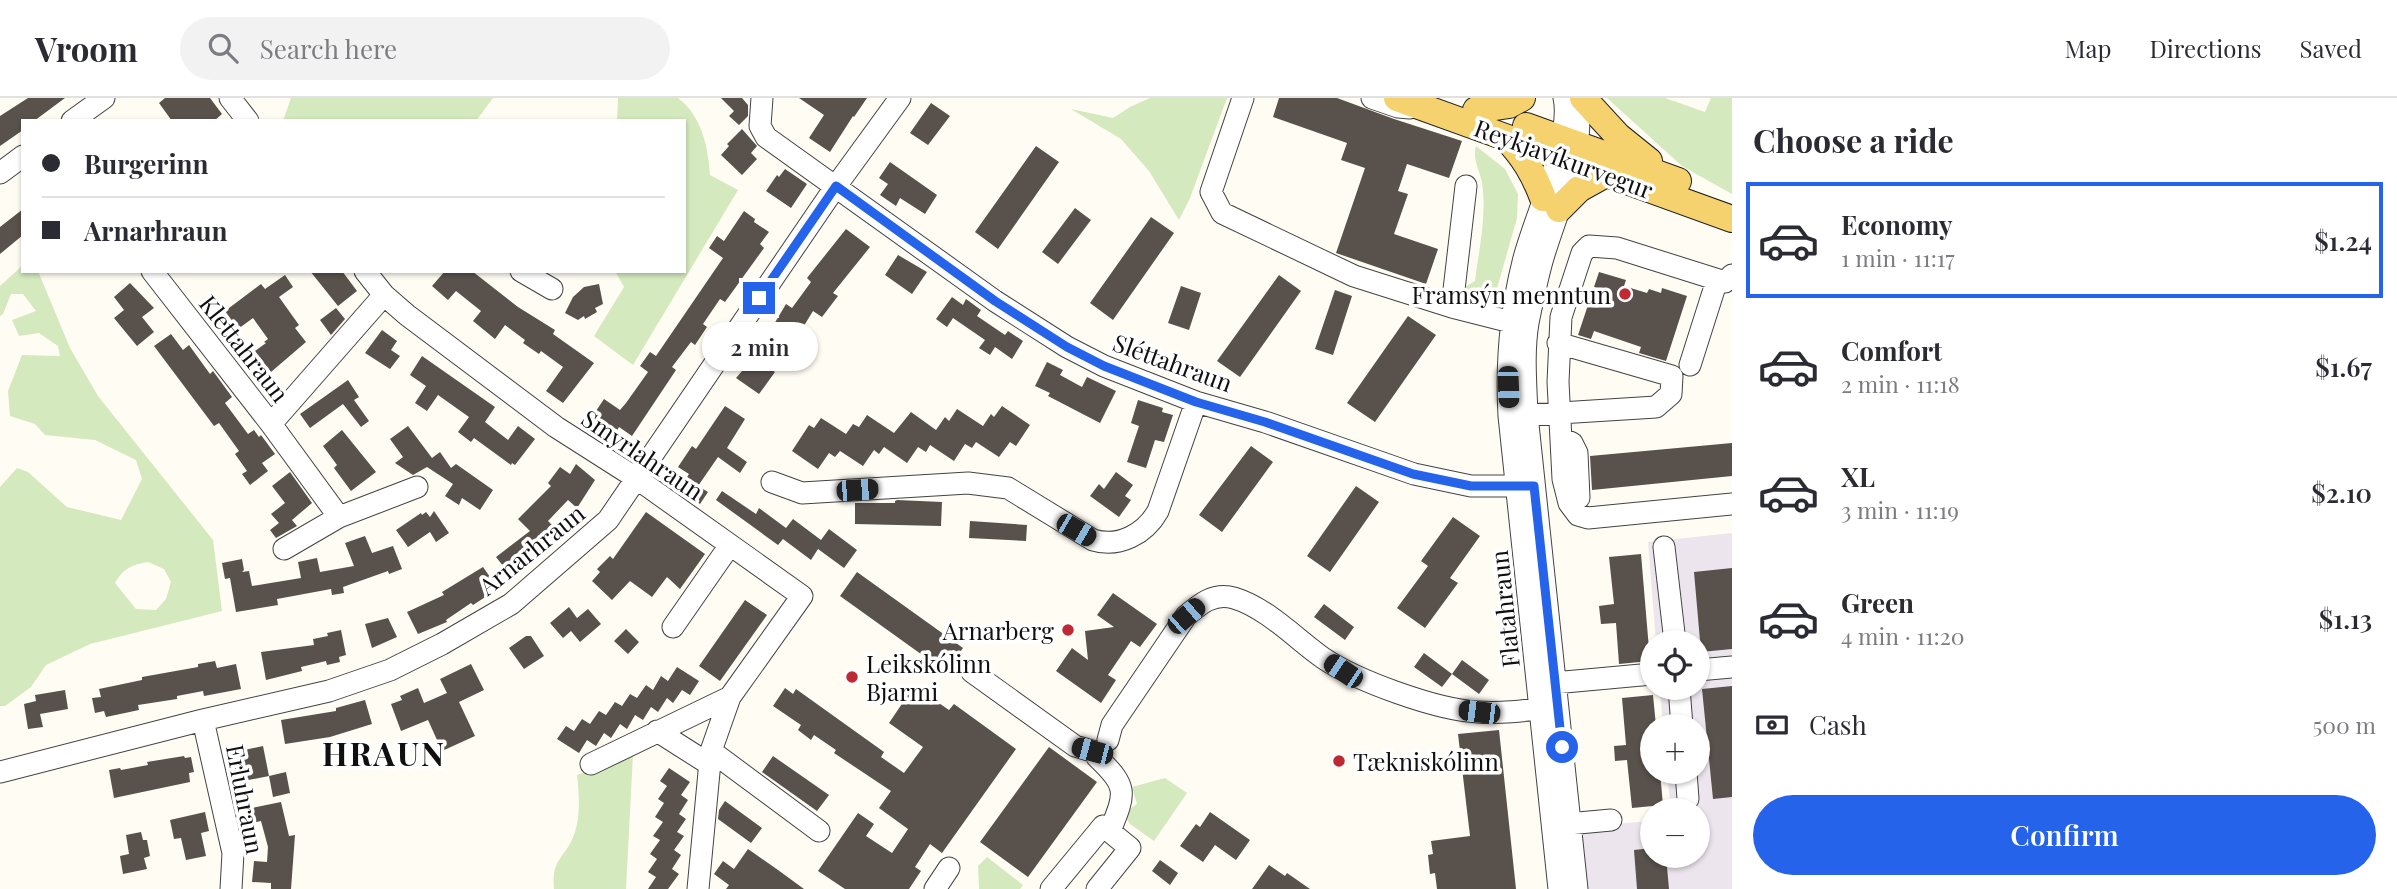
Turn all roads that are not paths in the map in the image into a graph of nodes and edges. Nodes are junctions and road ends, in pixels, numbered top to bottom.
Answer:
1 (104, 98) edge
2 (230, 98) edge
3 (762, 98) edge
4 (900, 98) edge
5 (1243, 98) edge
6 (1372, 98) edge
7 (1396, 98) edge
8 (1522, 98) edge
9 (1564, 98) edge
10 (1575, 98) edge
11 (1583, 98) edge
12 (1434, 103) edge
13 (1476, 110) junction
14 (75, 119) edge
15 (246, 119) edge
16 (1505, 136) junction
17 (1568, 150) junction
18 (21, 157) edge
19 (0, 173) edge
20 (1606, 174) junction
21 (1679, 181) junction
22 (836, 186) junction
23 (1465, 186) dead end
24 (1732, 200) edge
25 (1551, 203) junction
26 (1732, 219) edge
27 (154, 273) edge
28 (367, 273) edge
29 (524, 273) edge
30 (1725, 278) edge
31 (552, 289) dead end
32 (384, 295) junction
33 (1451, 307) junction
34 (1519, 324) junction
35 (1559, 343) junction
36 (1690, 365) dead end
37 (1196, 402) junction
38 (1559, 412) junction
39 (1518, 415) junction
40 (271, 424) junction
41 (1561, 438) junction
42 (636, 478) junction
43 (772, 482) dead end
44 (1525, 486) junction
45 (417, 487) dead end
46 (1579, 498) dead end
47 (1732, 504) edge
48 (339, 517) junction
49 (730, 545) junction
50 (1664, 547) dead end
51 (284, 549) dead end
52 (673, 627) dead end
53 (1674, 630) edge
54 (1732, 667) edge
55 (1710, 669) edge
56 (972, 672) dead end
57 (1640, 675) edge
58 (1547, 684) junction
59 (730, 697) junction
60 (1549, 708) junction
61 (203, 720) junction
62 (657, 731) junction
63 (1099, 749) junction
64 (710, 757) junction
65 (591, 764) dead end
66 (0, 772) edge
67 (1611, 820) dead end
68 (1561, 824) junction
69 (819, 831) dead end
70 (1110, 831) junction
71 (948, 868) dead end
72 (231, 889) edge
73 (698, 889) edge
74 (935, 889) edge
75 (1051, 889) edge
76 (1097, 889) edge
77 (1559, 889) edge
78 (1577, 889) edge

1 - 14 street
2 - 15 street
3 - 22 street, Sléttahraun
4 - 22 street, Arnarhraun
5 - 33 street
6 - 12 street
7 - 12 main road, Reykjavíkurvegur
8 - 13 main road
9 - 17 street
10 - 17 street
11 - 21 main road
12 - 13 main road, Reykjavíkurvegur
12 - 16 main road, Reykjavíkurvegur
13 - 17 main road, Reykjavíkurvegur
16 - 17 main road, Reykjavíkurvegur
16 - 25 main road
17 - 20 main road, Reykjavíkurvegur
17 - 21 main road, Reykjavíkurvegur
17 - 25 street, Flatahraun
18 - 19 street
20 - 25 main road
20 - 26 main road, Reykjavíkurvegur
21 - 24 main road, Reykjavíkurvegur
22 - 37 street, Sléttahraun
22 - 42 street, Arnarhraun
23 - 33 street
25 - 34 street, Flatahraun
27 - 40 street, Klettahraun
28 - 32 street, Smyrlahraun
29 - 31 street
30 - 35 street
30 - 36 street
32 - 40 street, Klettahraun
32 - 42 street, Smyrlahraun
33 - 34 street
34 - 39 street, Flatahraun
35 - 38 street
35 - 38 street
37 - 43 street
37 - 44 street, Sléttahraun
38 - 39 street
38 - 41 street
39 - 44 street, Flatahraun
40 - 48 street, Klettahraun
41 - 46 street
41 - 47 street
42 - 49 street, Smyrlahraun
42 - 61 street, Arnarhraun
44 - 58 street, Flatahraun
45 - 48 street
48 - 51 street
49 - 52 street
49 - 59 street, Smyrlahraun
50 - 53 street
54 - 55 street
56 - 63 street
57 - 58 street
58 - 60 street, Flatahraun
59 - 62 street, Smyrlahraun
59 - 64 street, Smyrlahraun
60 - 63 street
60 - 68 street, Flatahraun
61 - 66 street, Arnarhraun
61 - 72 street, Erluhraun
62 - 64 street
62 - 65 street, Smyrlahraun
63 - 70 street
64 - 69 street
64 - 73 street, Smyrlahraun
67 - 68 street
68 - 77 street, Flatahraun
68 - 78 street, Flatahraun
70 - 75 street
70 - 76 street
71 - 74 street

